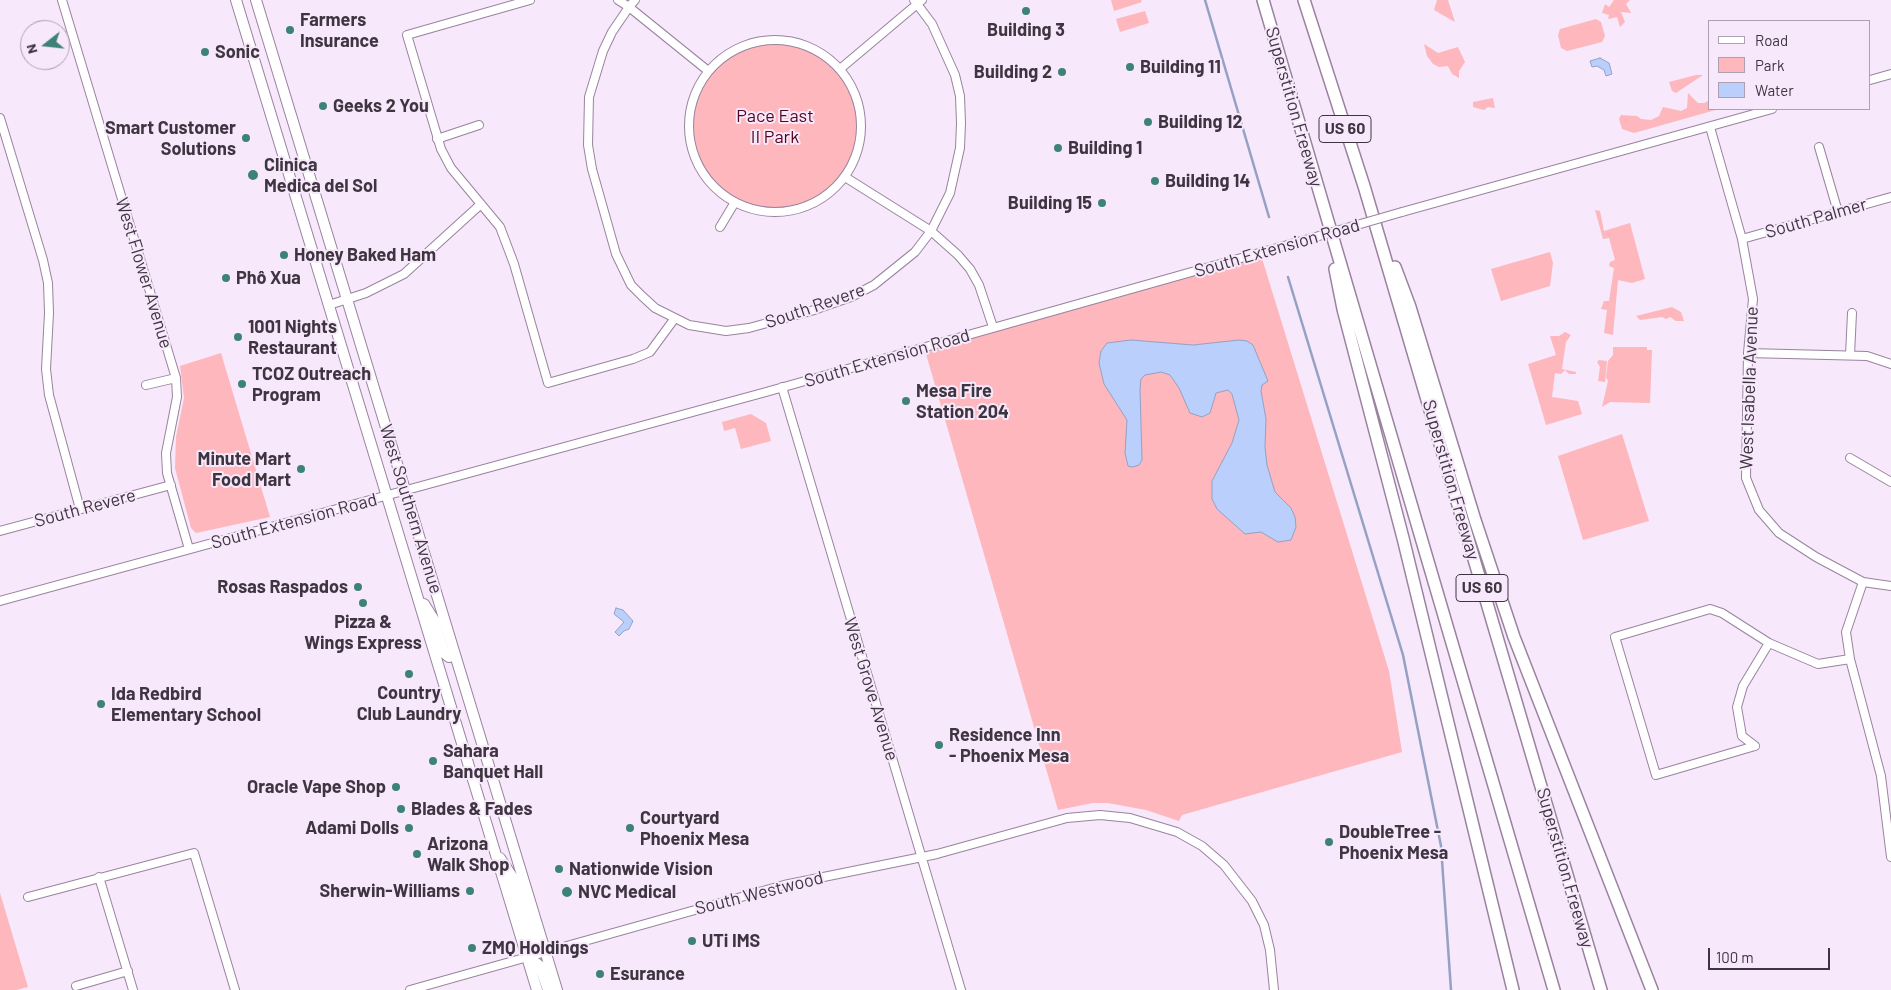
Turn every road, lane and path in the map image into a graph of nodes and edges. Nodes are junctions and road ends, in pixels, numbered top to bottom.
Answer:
1 (62, 0) edge
2 (236, 0) edge
3 (256, 0) edge
4 (530, 0) edge
5 (618, 0) edge
6 (635, 0) edge
7 (1256, 0) edge
8 (1263, 0) edge
9 (1304, 0) edge
10 (918, 1) edge
11 (628, 7) junction
12 (840, 69) junction
13 (706, 70) junction
14 (1891, 74) edge
15 (1871, 80) edge
16 (1769, 110) edge
17 (1296, 112) junction
18 (0, 118) edge
19 (479, 126) dead end
20 (1710, 127) junction
21 (437, 140) junction
22 (1819, 147) dead end
23 (845, 177) junction
24 (1364, 186) junction
25 (1891, 197) edge
26 (1321, 199) junction
27 (735, 202) junction
28 (482, 204) junction
29 (1838, 212) junction
30 (720, 227) dead end
31 (931, 231) junction
32 (1742, 239) junction
33 (347, 299) junction
34 (329, 305) junction
35 (1852, 313) dead end
36 (675, 318) junction
37 (993, 328) junction
38 (1748, 353) junction
39 (1850, 355) junction
40 (1891, 364) edge
41 (176, 378) junction
42 (146, 385) dead end
43 (782, 387) junction
44 (1850, 458) dead end
45 (1891, 482) edge
46 (171, 485) junction
47 (406, 491) junction
48 (387, 496) junction
49 (80, 509) junction
50 (0, 531) edge
51 (189, 549) junction
52 (1863, 582) junction
53 (1891, 586) edge
54 (415, 587) junction
55 (0, 601) edge
56 (1769, 643) junction
57 (455, 655) junction
58 (1850, 659) junction
59 (491, 772) junction
60 (473, 778) junction
61 (1888, 805) edge
62 (495, 852) junction
63 (921, 857) junction
64 (1891, 857) edge
65 (99, 877) junction
66 (28, 897) dead end
67 (545, 951) junction
68 (527, 956) junction
69 (128, 971) junction
70 (76, 986) dead end
71 (134, 990) edge
72 (235, 990) edge
73 (410, 990) edge
74 (537, 990) edge
75 (548, 990) edge
76 (557, 990) edge
77 (961, 990) edge
78 (1274, 990) edge
79 (1514, 990) edge
80 (1554, 990) edge
81 (1601, 990) edge
82 (1652, 990) edge

1 - 41 street, West Flower Avenue
2 - 34 main road, West Southern Avenue
3 - 33 main road, West Southern Avenue
4 - 21 street
5 - 11 street
6 - 11 street, South Revere
7 - 17 highway
8 - 17 highway, Superstition Freeway / US 60
9 - 24 highway, Superstition Freeway / US 60
10 - 12 street
10 - 31 street, South Revere
11 - 13 street
11 - 36 street, South Revere
12 - 13 street
12 - 23 street
13 - 27 street
14 - 15 street
16 - 20 street, South Extension Road
17 - 26 highway, Superstition Freeway / US 60
18 - 49 street
19 - 21 street
20 - 32 street, West Isabella Avenue
20 - 37 street, South Extension Road, bridge
21 - 28 street
22 - 29 street
23 - 27 street
23 - 31 street
24 - 81 highway, Superstition Freeway / US 60
24 - 82 highway
25 - 29 street, South Palmer
26 - 79 highway
26 - 80 highway, Superstition Freeway / US 60
27 - 30 street
28 - 33 street
28 - 36 street
29 - 32 street, South Palmer
31 - 36 street, South Revere
31 - 37 street
32 - 38 street, West Isabella Avenue
33 - 34 street
33 - 47 main road, West Southern Avenue
34 - 48 main road, West Southern Avenue
35 - 39 street
37 - 43 street, South Extension Road
38 - 39 street
38 - 52 street, West Isabella Avenue
39 - 40 street
41 - 42 street
41 - 46 street, West Flower Avenue
43 - 47 street, South Extension Road
43 - 63 street, West Grove Avenue
44 - 45 street
46 - 49 street, South Revere
46 - 51 street, West Flower Avenue
47 - 48 street, South Extension Road
47 - 57 main road, West Southern Avenue
48 - 51 street, South Extension Road
48 - 54 main road, West Southern Avenue
49 - 50 street, South Revere
51 - 55 street, South Extension Road
52 - 53 street
52 - 58 street
54 - 57 main road
54 - 60 main road, West Southern Avenue
56 - 56 street
56 - 58 street
57 - 59 main road, West Southern Avenue
58 - 61 street
59 - 60 main road
59 - 67 main road, West Southern Avenue
60 - 62 main road, West Southern Avenue
61 - 64 street
62 - 67 main road
62 - 68 main road, West Southern Avenue
63 - 67 street, South Westwood
63 - 77 street, West Grove Avenue
63 - 78 street, South Westwood
65 - 66 street
65 - 69 street
65 - 72 street
67 - 68 street, South Westwood
67 - 76 main road, West Southern Avenue
68 - 73 street, South Westwood
68 - 74 main road, West Southern Avenue
68 - 75 main road
69 - 70 street
69 - 71 street

